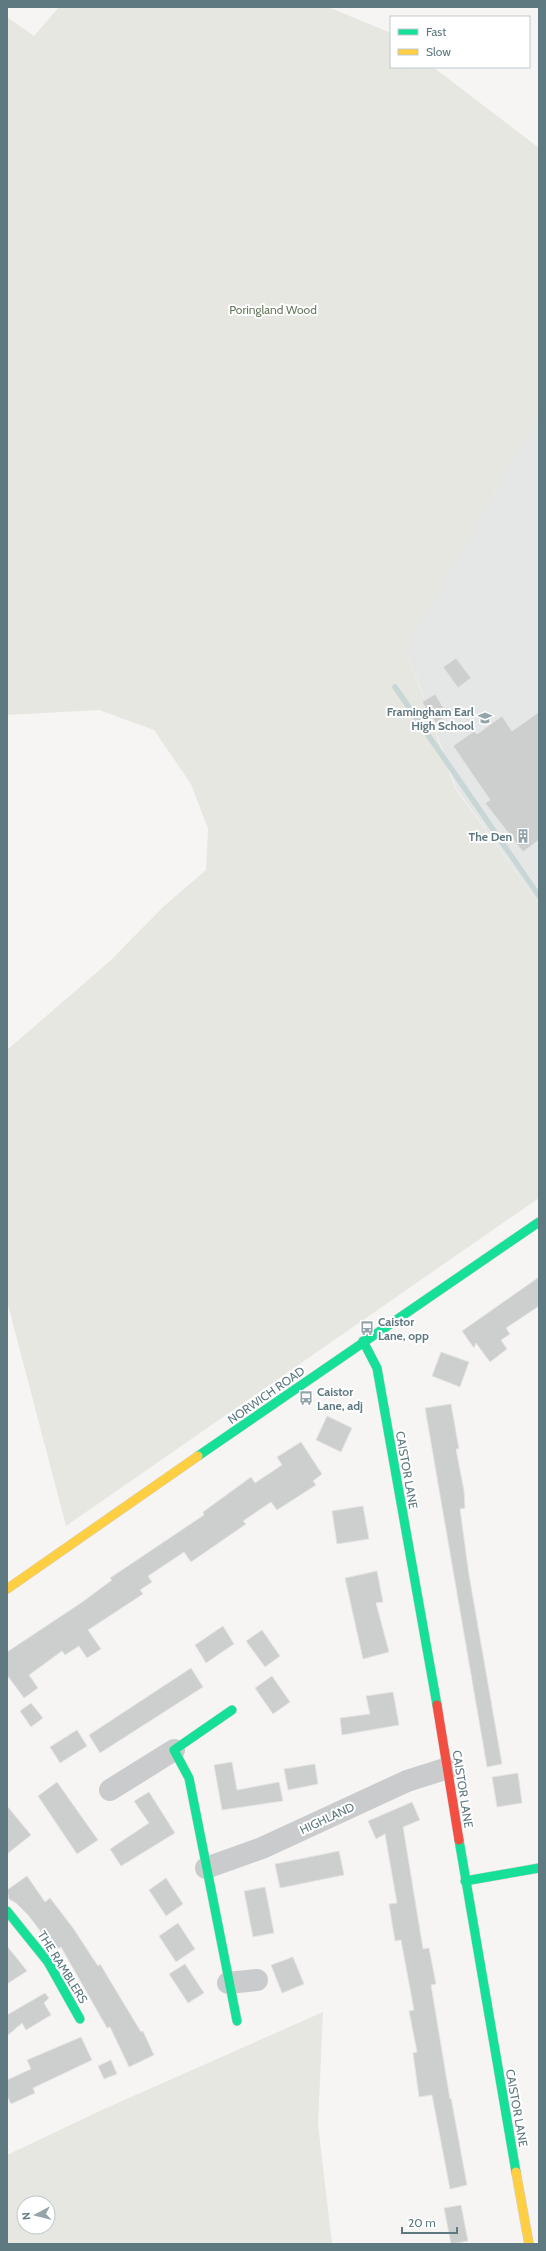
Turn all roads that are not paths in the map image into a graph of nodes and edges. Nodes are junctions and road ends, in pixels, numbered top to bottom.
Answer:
1 (539, 1222) edge
2 (363, 1341) junction
3 (7, 1589) edge
4 (232, 1710) dead end
5 (174, 1750) junction
6 (448, 1768) junction
7 (110, 1790) dead end
8 (206, 1868) junction
9 (539, 1868) edge
10 (465, 1881) junction
11 (7, 1911) edge
12 (257, 1980) dead end
13 (228, 1984) junction
14 (80, 2019) dead end
15 (237, 2021) dead end
16 (529, 2244) edge

1 - 2 street, NORWICH ROAD
2 - 3 street, NORWICH ROAD
2 - 6 street, CAISTOR LANE
4 - 5 street
5 - 7 street
5 - 8 street
6 - 8 street, HIGHLAND
6 - 10 street, CAISTOR LANE
8 - 13 street
9 - 10 street
10 - 16 street, CAISTOR LANE
11 - 14 street, THE RAMBLERS
12 - 13 street
13 - 15 street

